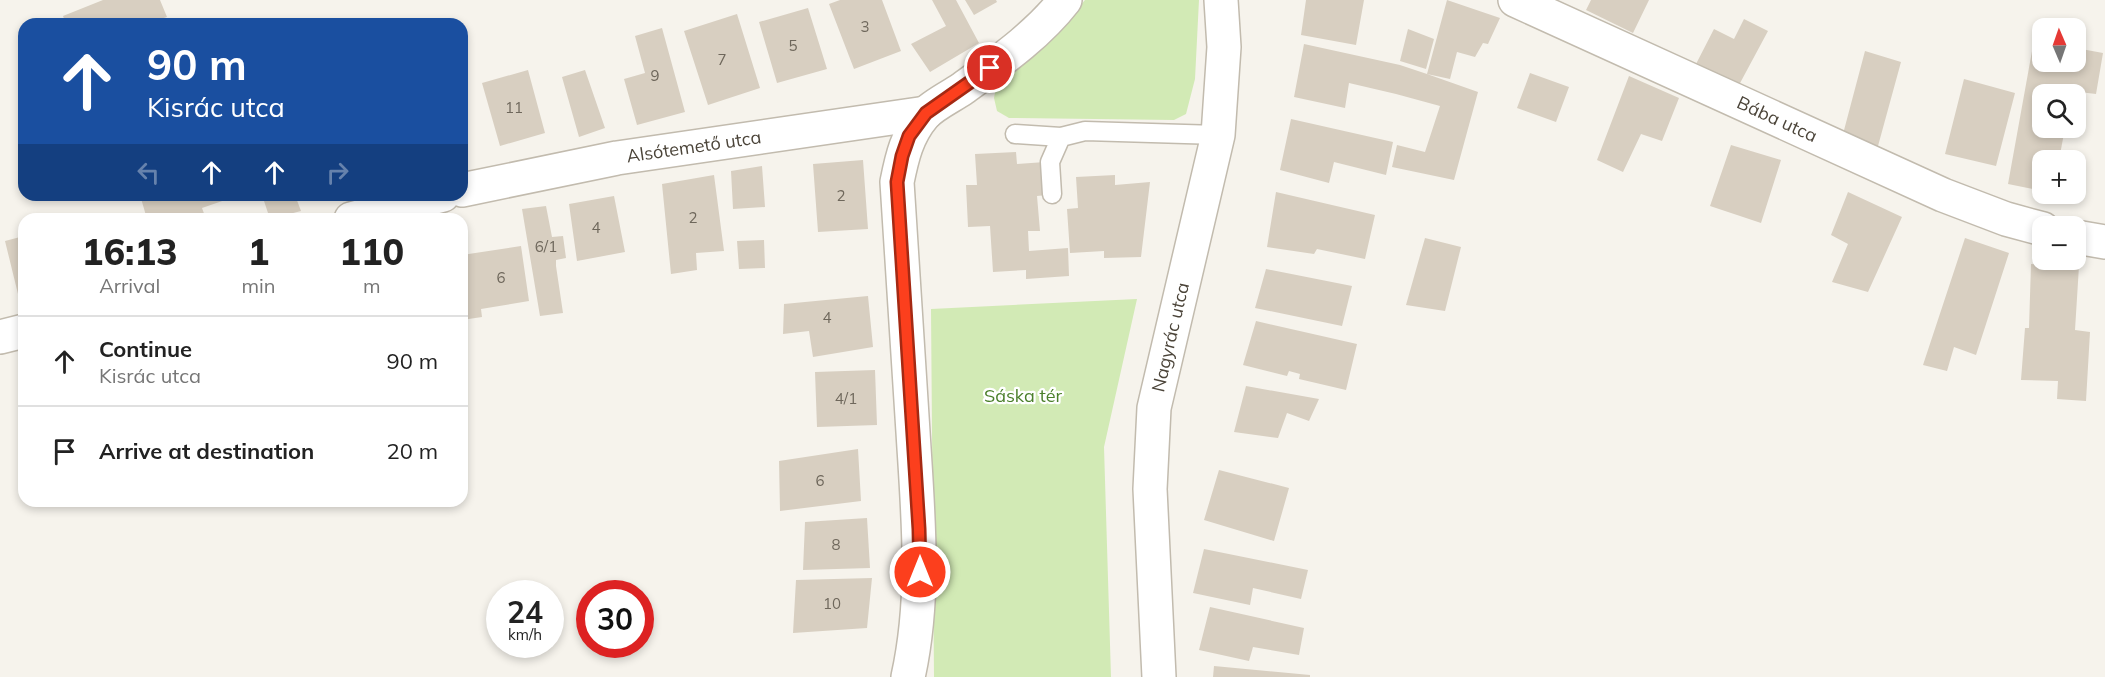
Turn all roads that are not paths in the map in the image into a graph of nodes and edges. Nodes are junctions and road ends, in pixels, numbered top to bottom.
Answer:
1 (1065, 0) edge
2 (1221, 0) edge
3 (1515, 0) edge
4 (926, 113) junction
5 (1016, 134) dead end
6 (1218, 135) junction
7 (1061, 137) junction
8 (468, 189) edge
9 (1052, 194) dead end
10 (420, 201) edge
11 (374, 213) edge
12 (2032, 226) edge
13 (2086, 239) edge
14 (2105, 242) edge
15 (18, 332) edge
16 (0, 337) edge
17 (908, 677) edge
18 (1159, 677) edge

1 - 4 street
2 - 6 street, Nagyrác utca
3 - 12 street, Bába utca
4 - 8 street, Alsótemető utca
4 - 17 street
5 - 7 lane
6 - 7 lane
6 - 18 street, Nagyrác utca
7 - 9 lane
10 - 11 street
13 - 14 street
15 - 16 street

